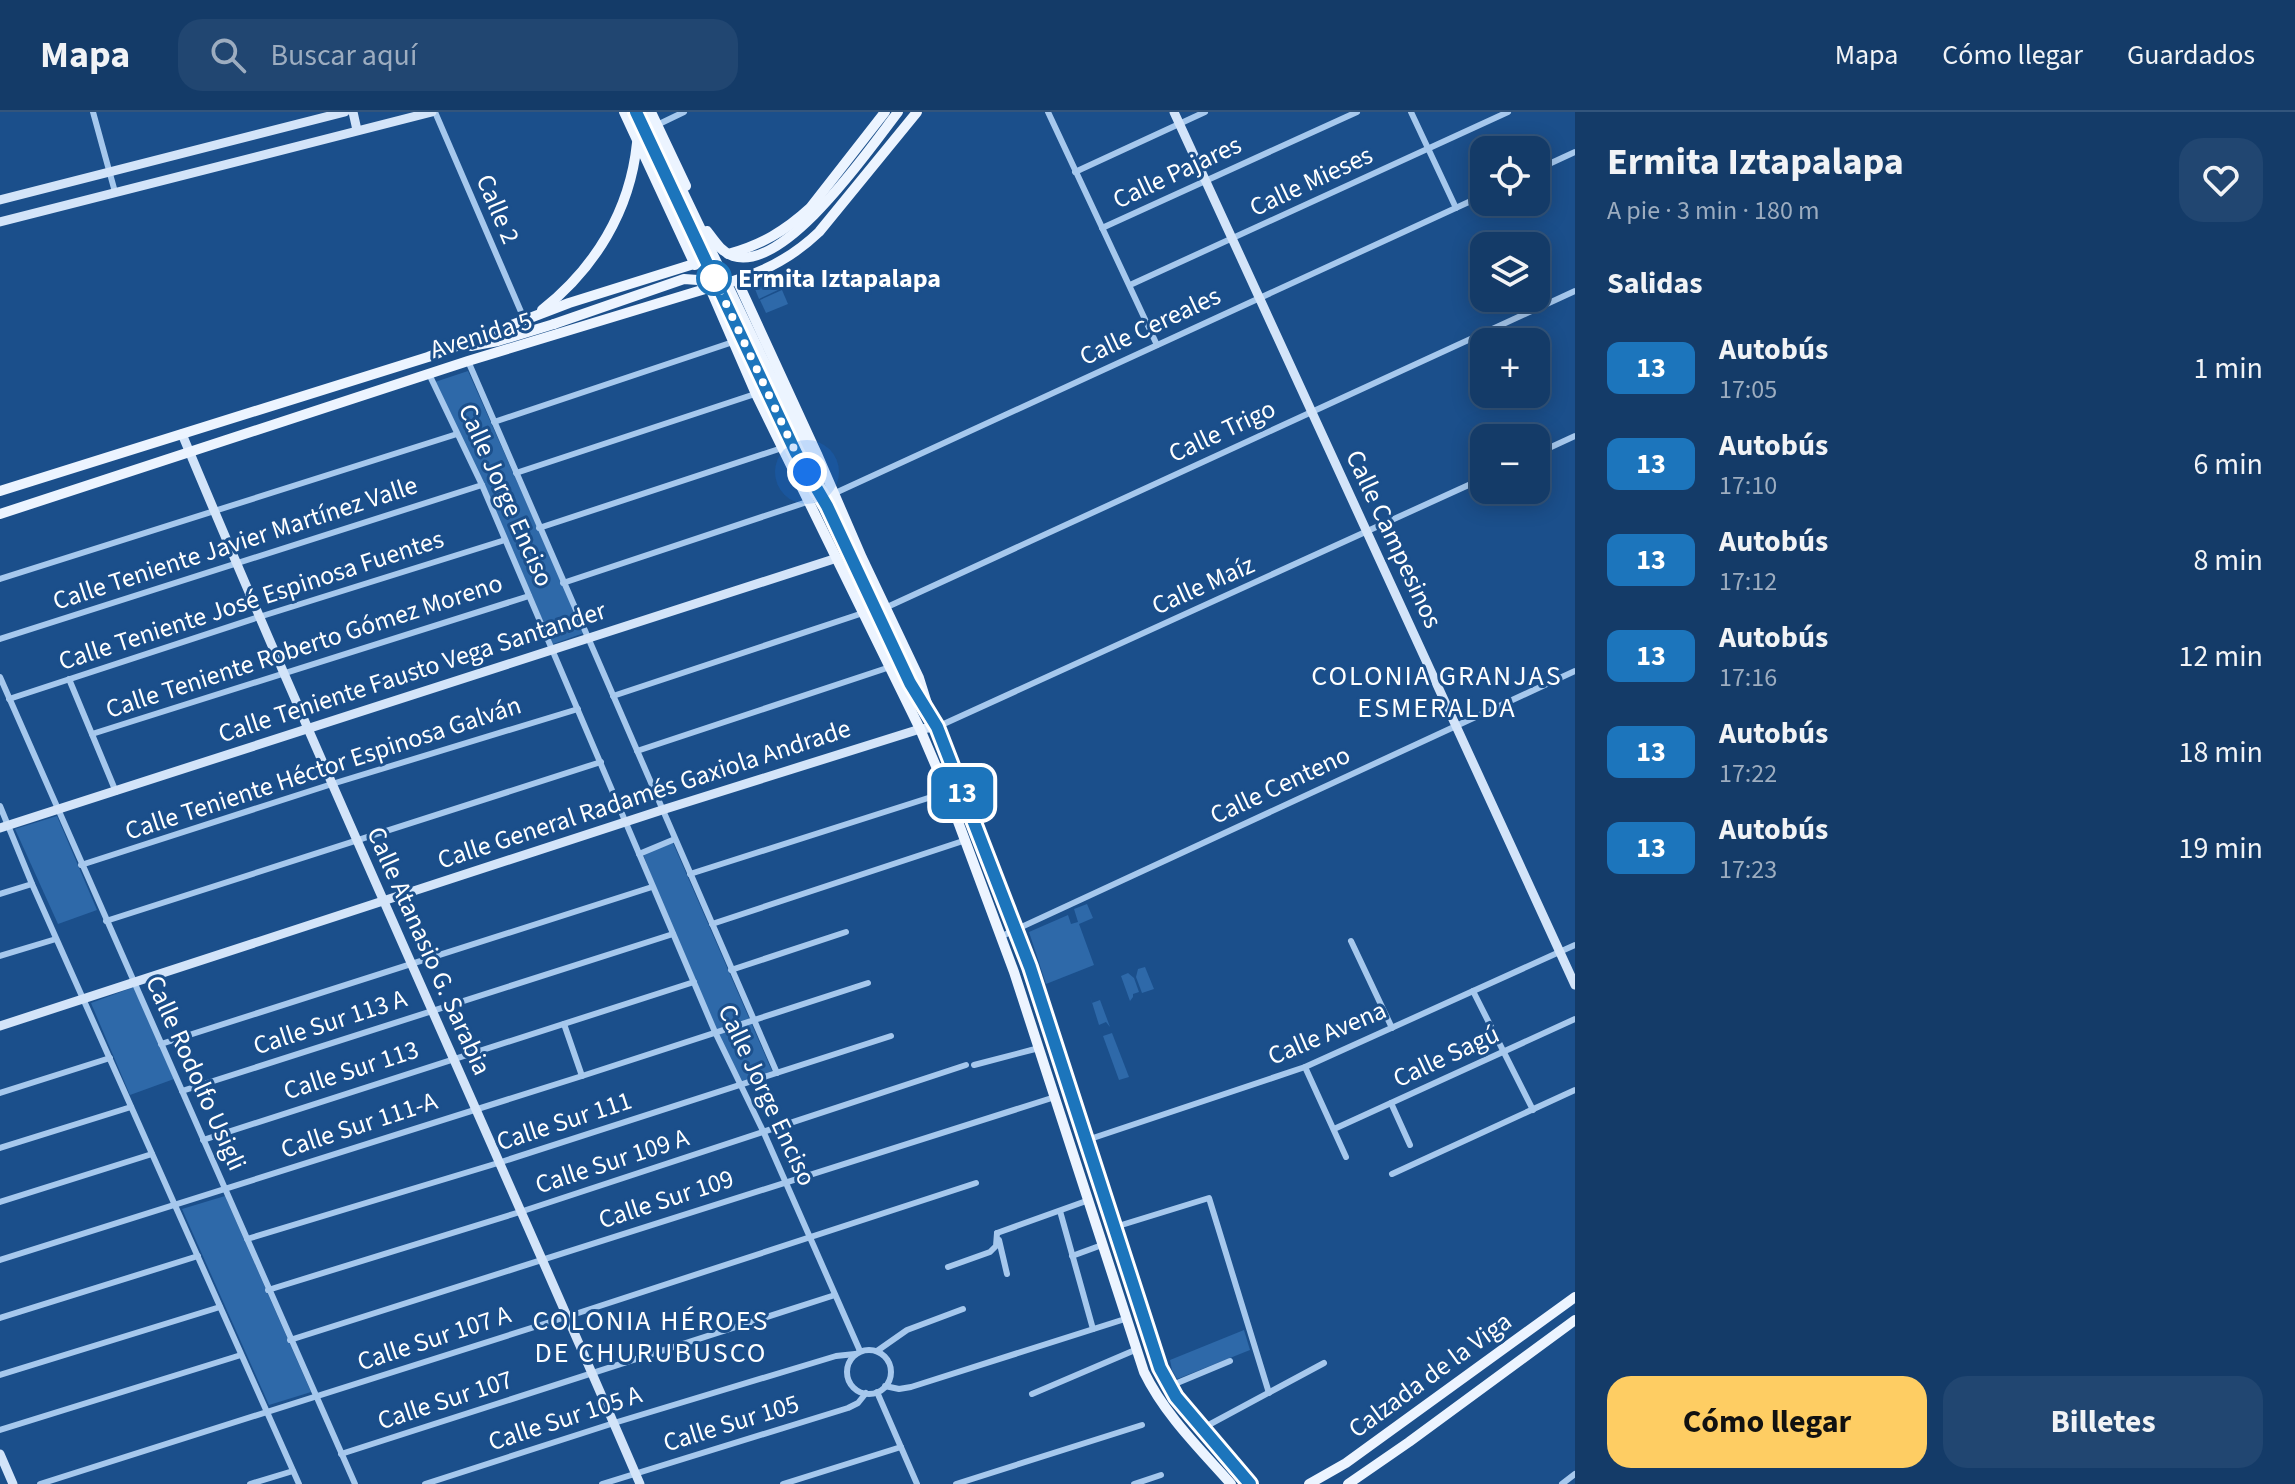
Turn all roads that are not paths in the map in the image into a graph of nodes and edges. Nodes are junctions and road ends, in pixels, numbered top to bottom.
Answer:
1 (93, 112) edge
2 (345, 112) edge
3 (353, 112) edge
4 (433, 112) edge
5 (624, 112) edge
6 (639, 112) edge
7 (651, 112) edge
8 (684, 112) edge
9 (885, 112) edge
10 (898, 112) edge
11 (917, 112) edge
12 (1048, 112) edge
13 (1174, 112) edge
14 (1205, 112) edge
15 (1357, 112) edge
16 (1411, 112) edge
17 (1508, 112) edge
18 (1179, 124) junction
19 (657, 125) junction
20 (357, 130) junction
21 (637, 143) junction
22 (1429, 149) junction
23 (1575, 152) edge
24 (1550, 164) edge
25 (109, 172) junction
26 (1075, 172) junction
27 (1205, 181) junction
28 (115, 192) junction
29 (691, 199) junction
30 (0, 200) edge
31 (1470, 202) edge
32 (1456, 208) junction
33 (669, 211) junction
34 (695, 217) junction
35 (0, 222) edge
36 (1102, 228) junction
37 (1233, 239) junction
38 (719, 257) junction
39 (695, 265) junction
40 (737, 280) junction
41 (1130, 285) junction
42 (710, 288) junction
43 (1575, 291) edge
44 (1260, 298) junction
45 (729, 308) junction
46 (753, 315) junction
47 (526, 321) junction
48 (728, 330) junction
49 (733, 342) junction
50 (1157, 345) junction
51 (457, 347) junction
52 (468, 361) junction
53 (429, 374) junction
54 (756, 394) junction
55 (1311, 412) junction
56 (494, 422) junction
57 (182, 434) junction
58 (457, 434) junction
59 (1575, 436) edge
60 (782, 448) junction
61 (1550, 448) edge
62 (190, 452) junction
63 (516, 473) junction
64 (1470, 484) edge
65 (482, 485) junction
66 (0, 491) edge
67 (833, 494) junction
68 (810, 501) junction
69 (213, 510) junction
70 (0, 514) edge
71 (819, 521) junction
72 (539, 528) junction
73 (1366, 532) junction
74 (505, 540) junction
75 (837, 558) junction
76 (236, 564) junction
77 (0, 579) edge
78 (563, 583) junction
79 (529, 596) junction
80 (885, 608) junction
81 (863, 613) junction
82 (259, 617) junction
83 (586, 637) junction
84 (0, 639) edge
85 (552, 650) junction
86 (890, 667) junction
87 (1575, 671) edge
88 (283, 672) junction
89 (0, 677) edge
90 (69, 679) junction
91 (613, 696) junction
92 (9, 699) junction
93 (578, 709) junction
94 (930, 713) junction
95 (1455, 726) junction
96 (937, 727) junction
97 (308, 729) junction
98 (920, 729) junction
99 (92, 734) junction
100 (637, 751) junction
101 (601, 762) junction
102 (332, 784) junction
103 (116, 792) junction
104 (947, 792) junction
105 (0, 806) edge
106 (57, 810) junction
107 (662, 810) junction
108 (626, 822) junction
109 (4, 827) edge
110 (675, 839) junction
111 (356, 840) junction
112 (966, 840) junction
113 (639, 854) junction
114 (81, 865) junction
115 (690, 874) junction
116 (32, 884) junction
117 (652, 887) junction
118 (0, 894) edge
119 (1003, 894) junction
120 (988, 900) junction
121 (384, 901) junction
122 (106, 921) junction
123 (712, 924) junction
124 (1016, 929) junction
125 (846, 932) dead end
126 (673, 934) junction
127 (1002, 936) junction
128 (56, 939) junction
129 (1351, 941) dead end
130 (1575, 945) edge
131 (1560, 952) junction
132 (0, 956) edge
133 (411, 964) junction
134 (1030, 967) junction
135 (731, 970) junction
136 (1014, 972) junction
137 (134, 982) junction
138 (694, 982) junction
139 (868, 983) dead end
140 (1575, 985) edge
141 (1473, 991) junction
142 (83, 999) junction
143 (431, 1011) junction
144 (1575, 1019) edge
145 (752, 1020) junction
146 (564, 1024) junction
147 (0, 1026) edge
148 (1392, 1028) junction
149 (715, 1032) junction
150 (891, 1036) dead end
151 (161, 1044) junction
152 (1039, 1048) junction
153 (1504, 1052) junction
154 (110, 1058) junction
155 (452, 1058) junction
156 (966, 1065) dead end
157 (974, 1065) dead end
158 (1305, 1067) junction
159 (777, 1073) junction
160 (582, 1076) junction
161 (741, 1085) junction
162 (1575, 1090) edge
163 (182, 1091) junction
164 (0, 1093) edge
165 (1055, 1097) junction
166 (1391, 1103) junction
167 (131, 1107) junction
168 (474, 1108) junction
169 (1533, 1110) junction
170 (1334, 1129) junction
171 (764, 1133) junction
172 (203, 1140) junction
173 (1087, 1140) junction
174 (1410, 1145) dead end
175 (0, 1148) edge
176 (152, 1154) junction
177 (1346, 1157) dead end
178 (498, 1163) junction
179 (1392, 1174) dead end
180 (784, 1181) junction
181 (976, 1183) dead end
182 (225, 1189) junction
183 (1089, 1200) junction
184 (0, 1202) edge
185 (175, 1205) junction
186 (1060, 1211) junction
187 (520, 1212) junction
188 (1115, 1227) junction
189 (997, 1233) junction
190 (809, 1237) junction
191 (247, 1239) junction
192 (1102, 1245) junction
193 (198, 1256) junction
194 (1072, 1256) junction
195 (0, 1260) edge
196 (542, 1260) junction
197 (948, 1267) dead end
198 (1007, 1274) dead end
199 (268, 1290) junction
200 (835, 1295) junction
201 (1575, 1297) edge
202 (220, 1307) junction
203 (963, 1309) dead end
204 (566, 1317) junction
205 (0, 1318) edge
206 (1125, 1319) junction
207 (1575, 1320) edge
208 (1093, 1329) junction
209 (290, 1340) junction
210 (1135, 1350) junction
211 (877, 1351) junction
212 (858, 1353) junction
213 (241, 1355) junction
214 (1230, 1361) dead end
215 (1324, 1363) dead end
216 (593, 1374) junction
217 (0, 1375) edge
218 (885, 1386) junction
219 (1170, 1386) junction
220 (877, 1392) junction
221 (866, 1393) junction
222 (1269, 1393) junction
223 (1032, 1394) dead end
224 (316, 1397) junction
225 (267, 1412) junction
226 (614, 1423) junction
227 (1142, 1425) dead end
228 (1399, 1426) junction
229 (1203, 1428) junction
230 (0, 1430) edge
231 (1409, 1442) junction
232 (901, 1447) junction
233 (0, 1454) edge
234 (341, 1454) junction
235 (293, 1471) junction
236 (636, 1473) junction
237 (1575, 1474) edge
238 (1161, 1475) dead end
239 (1249, 1483) edge
240 (13, 1484) edge
241 (40, 1484) edge
242 (250, 1484) edge
243 (299, 1484) edge
244 (355, 1484) edge
245 (425, 1484) edge
246 (602, 1484) edge
247 (640, 1484) edge
248 (783, 1484) edge
249 (917, 1484) edge
250 (956, 1484) edge
251 (1134, 1484) edge
252 (1231, 1484) edge
253 (1309, 1484) edge
254 (1348, 1484) edge
255 (1562, 1484) edge

1 - 25 street
2 - 25 street
3 - 20 street
4 - 20 street
4 - 47 street, Calle 2
5 - 21 main road
6 - 34 main road, bridge
6 - 45 main road, bridge
7 - 19 main road
8 - 19 street
9 - 38 main road, Avenida 5
10 - 34 main road, bridge
11 - 40 main road, Avenida 5
12 - 26 street
13 - 18 street, Calle Campesinos
14 - 18 street
15 - 27 street, Calle Pajares
16 - 22 street
17 - 22 street, Calle Mieses
18 - 26 street
18 - 27 street, Calle Campesinos
19 - 29 main road
20 - 28 street
21 - 33 main road
21 - 47 main road
22 - 32 street
22 - 37 street, Calle Mieses
23 - 24 street
25 - 28 street
25 - 30 street
26 - 36 street
27 - 36 street, Calle Pajares
27 - 37 street, Calle Campesinos
28 - 35 street
29 - 33 main road
29 - 38 main road
31 - 32 street, Calle Cereales
32 - 44 street, Calle Cereales
33 - 39 main road
34 - 71 main road, bridge
36 - 41 street
37 - 41 street, Calle Mieses
37 - 44 street, Calle Campesinos
38 - 39 main road, Avenida 5
39 - 47 main road, Avenida 5
40 - 42 main road, Avenida 5
40 - 46 main road
41 - 50 street
42 - 48 main road
42 - 52 main road, Avenida 5
43 - 55 street, Calle Trigo
44 - 50 street, Calle Cereales
44 - 55 street, Calle Campesinos
45 - 51 main road, bridge
45 - 94 main road, bridge
46 - 48 main road
46 - 67 main road
47 - 51 main road, Avenida 5
48 - 49 main road
49 - 54 main road
49 - 56 street
50 - 67 street, Calle Cereales
51 - 57 main road, Avenida 5
52 - 53 main road, Avenida 5
52 - 56 street, Calle Jorge Enciso
53 - 58 street, Calle Jorge Enciso
53 - 62 main road, Avenida 5
54 - 60 main road
54 - 63 street
55 - 73 street, Calle Campesinos
55 - 80 street, Calle Trigo
56 - 63 street, Calle Jorge Enciso
57 - 62 street, Calle Atanasio G. Sarabia
57 - 66 main road, Avenida 5
58 - 65 street, Calle Jorge Enciso
58 - 69 street
59 - 61 street
60 - 68 main road
60 - 72 street
62 - 69 street, Calle Atanasio G. Sarabia
62 - 70 main road, Avenida 5
63 - 72 street, Calle Jorge Enciso
64 - 73 street, Calle Maíz
65 - 74 street, Calle Jorge Enciso
65 - 76 street, Calle Teniente Javier Martínez Valle
67 - 80 main road
68 - 71 main road
68 - 78 street
69 - 76 street, Calle Atanasio G. Sarabia
69 - 77 street
71 - 75 main road
72 - 78 street, Calle Jorge Enciso
73 - 95 street, Calle Campesinos
73 - 96 street, Calle Maíz
74 - 79 street, Calle Jorge Enciso
74 - 82 street, Calle Teniente José Espinosa Fuentes
75 - 81 main road
75 - 83 street, Calle Teniente Fausto Vega Santander
76 - 82 street, Calle Atanasio G. Sarabia
76 - 84 street, Calle Teniente Javier Martínez Valle
78 - 83 street, Calle Jorge Enciso
79 - 85 street, Calle Jorge Enciso
79 - 88 street, Calle Teniente Roberto Gómez Moreno
80 - 94 main road
81 - 86 main road
81 - 91 street
82 - 88 street, Calle Atanasio G. Sarabia
82 - 90 street, Calle Teniente José Espinosa Fuentes
83 - 85 street, Calle Teniente Fausto Vega Santander
83 - 91 street, Calle Jorge Enciso
85 - 93 street, Calle Jorge Enciso
85 - 97 street, Calle Teniente Fausto Vega Santander
86 - 98 main road
86 - 100 street
87 - 95 street, Calle Centeno
88 - 97 street, Calle Atanasio G. Sarabia
88 - 99 street, Calle Teniente Roberto Gómez Moreno
89 - 92 street, Calle Rodolfo Usigli
90 - 92 street, Calle Teniente José Espinosa Fuentes
90 - 99 street
91 - 100 street, Calle Jorge Enciso
92 - 106 street, Calle Rodolfo Usigli
93 - 101 street, Calle Jorge Enciso
93 - 102 street, Calle Teniente Héctor Espinosa Galván
94 - 96 main road
95 - 124 street, Calle Centeno
95 - 131 street, Calle Campesinos
96 - 98 street, Calle General Radamés Gaxiola Andrade
96 - 119 main road
97 - 102 street, Calle Atanasio G. Sarabia
97 - 103 street, Calle Teniente Fausto Vega Santander
98 - 104 main road
98 - 107 street, Calle General Radamés Gaxiola Andrade
99 - 103 street
100 - 107 street, Calle Jorge Enciso
101 - 108 street, Calle Jorge Enciso
101 - 111 street
102 - 111 street, Calle Atanasio G. Sarabia
102 - 114 street, Calle Teniente Héctor Espinosa Galván
103 - 106 street, Calle Teniente Fausto Vega Santander
104 - 112 main road
104 - 115 street
105 - 109 street
106 - 109 street, Calle Teniente Fausto Vega Santander
106 - 114 street, Calle Rodolfo Usigli
107 - 108 street, Calle General Radamés Gaxiola Andrade
107 - 110 street, Calle Jorge Enciso
108 - 113 street, Calle Jorge Enciso
108 - 121 street, Calle General Radamés Gaxiola Andrade
109 - 116 street
110 - 113 street
110 - 115 street, Calle Jorge Enciso
111 - 121 street, Calle Atanasio G. Sarabia
111 - 122 street
112 - 120 main road
112 - 123 street
113 - 117 street, Calle Jorge Enciso
114 - 122 street, Calle Rodolfo Usigli
115 - 123 street, Calle Jorge Enciso
116 - 118 street
116 - 128 street
117 - 126 street, Calle Jorge Enciso
117 - 133 street
119 - 120 main road
119 - 124 main road
120 - 127 main road
121 - 133 street, Calle Atanasio G. Sarabia
121 - 137 street, Calle General Radamés Gaxiola Andrade
122 - 137 street, Calle Rodolfo Usigli
123 - 135 street, Calle Jorge Enciso
124 - 127 street, Calle Centeno
124 - 134 main road
125 - 135 street
126 - 138 street, Calle Jorge Enciso
126 - 143 street, Calle Sur 113 A
127 - 136 main road
128 - 132 street
128 - 142 street
129 - 148 street
130 - 131 street, Calle Avena
131 - 140 street, Calle Campesinos
131 - 141 street, Calle Avena
133 - 143 street, Calle Atanasio G. Sarabia
133 - 151 street
134 - 136 main road
134 - 173 main road
135 - 145 street, Calle Jorge Enciso
136 - 152 main road
137 - 142 street, Calle General Radamés Gaxiola Andrade
137 - 151 street, Calle Rodolfo Usigli
138 - 146 street, Calle Sur 113
138 - 149 street, Calle Jorge Enciso
139 - 145 street, Calle Sur 111-A
141 - 148 street, Calle Avena
141 - 153 street
142 - 147 street, Calle General Radamés Gaxiola Andrade
142 - 154 street
143 - 155 street, Calle Atanasio G. Sarabia
143 - 163 street, Calle Sur 113 A
144 - 153 street, Calle Sagú
145 - 149 street, Calle Sur 111-A
145 - 159 street, Calle Jorge Enciso
146 - 155 street, Calle Sur 113
146 - 160 street
148 - 158 street, Calle Avena
149 - 160 street, Calle Sur 111-A
149 - 161 street, Calle Jorge Enciso
150 - 159 street, Calle Sur 111
151 - 163 street, Calle Rodolfo Usigli
152 - 157 street
152 - 165 main road
153 - 166 street, Calle Sagú
153 - 169 street
154 - 164 street
154 - 167 street
155 - 168 street, Calle Atanasio G. Sarabia
155 - 172 street, Calle Sur 113
156 - 171 street, Calle Sur 109 A
158 - 170 street
158 - 173 street, Calle Avena
159 - 161 street, Calle Sur 111
160 - 168 street, Calle Sur 111-A
161 - 171 street, Calle Jorge Enciso
161 - 178 street, Calle Sur 111
162 - 169 street
163 - 172 street, Calle Rodolfo Usigli
165 - 180 street, Calle Sur 109
165 - 183 main road
166 - 170 street, Calle Sagú
166 - 174 street
167 - 175 street
167 - 176 street
168 - 178 street, Calle Atanasio G. Sarabia
168 - 182 street, Calle Sur 111-A
169 - 179 street
170 - 177 street
171 - 180 street, Calle Jorge Enciso
171 - 187 street, Calle Sur 109 A
172 - 182 street, Calle Rodolfo Usigli
173 - 188 main road
176 - 184 street
176 - 185 street
178 - 187 street, Calle Atanasio G. Sarabia
178 - 191 street, Calle Sur 111
180 - 190 street, Calle Jorge Enciso
180 - 196 street, Calle Sur 109
181 - 190 street, Calle Sur 107 A
182 - 185 street, Calle Sur 111-A
182 - 191 street, Calle Rodolfo Usigli
183 - 186 street
183 - 192 main road
185 - 193 street
185 - 195 street, Calle Sur 111-A
186 - 189 street
186 - 194 street
187 - 196 street, Calle Atanasio G. Sarabia
187 - 199 street, Calle Sur 109 A
188 - 219 main road
188 - 222 street
189 - 197 street
189 - 198 street
190 - 200 street, Calle Jorge Enciso
190 - 204 street, Calle Sur 107 A
191 - 199 street, Calle Rodolfo Usigli
192 - 194 street
192 - 206 main road
193 - 202 street
193 - 205 street
194 - 208 street
196 - 204 street, Calle Atanasio G. Sarabia
196 - 209 street, Calle Sur 109
199 - 209 street, Calle Rodolfo Usigli
200 - 212 street, Calle Jorge Enciso
200 - 216 street, Calle Sur 107
201 - 228 main road, Calzada de la Viga
202 - 213 street
202 - 217 street
203 - 211 street
204 - 216 street, Calle Atanasio G. Sarabia
204 - 224 street, Calle Sur 107 A
206 - 208 street
206 - 210 main road
207 - 231 main road, Calzada de la Viga
208 - 218 street
209 - 224 street, Calle Rodolfo Usigli
210 - 223 street
210 - 252 main road
211 - 212 street
211 - 218 street
212 - 221 street
212 - 226 street, Calle Sur 105 A
213 - 225 street
213 - 230 street
214 - 219 street
215 - 222 street
216 - 226 street, Calle Atanasio G. Sarabia
216 - 234 street, Calle Sur 107
218 - 220 street
219 - 229 main road
220 - 221 street
220 - 232 street
221 - 236 street, Calle Sur 105
222 - 229 street
224 - 225 street, Calle Sur 107 A
224 - 234 street, Calle Rodolfo Usigli
225 - 235 street
225 - 241 street, Calle Sur 107 A
226 - 236 street, Calle Atanasio G. Sarabia
226 - 245 street, Calle Sur 105 A
227 - 250 street
228 - 231 main road
228 - 253 main road, Calzada de la Viga
229 - 239 main road
231 - 254 main road, Calzada de la Viga
232 - 248 street
232 - 249 street
233 - 240 street
234 - 244 street, Calle Rodolfo Usigli
235 - 242 street
235 - 243 street
236 - 246 street, Calle Sur 105
236 - 247 street, Calle Atanasio G. Sarabia
237 - 255 street
238 - 251 street

